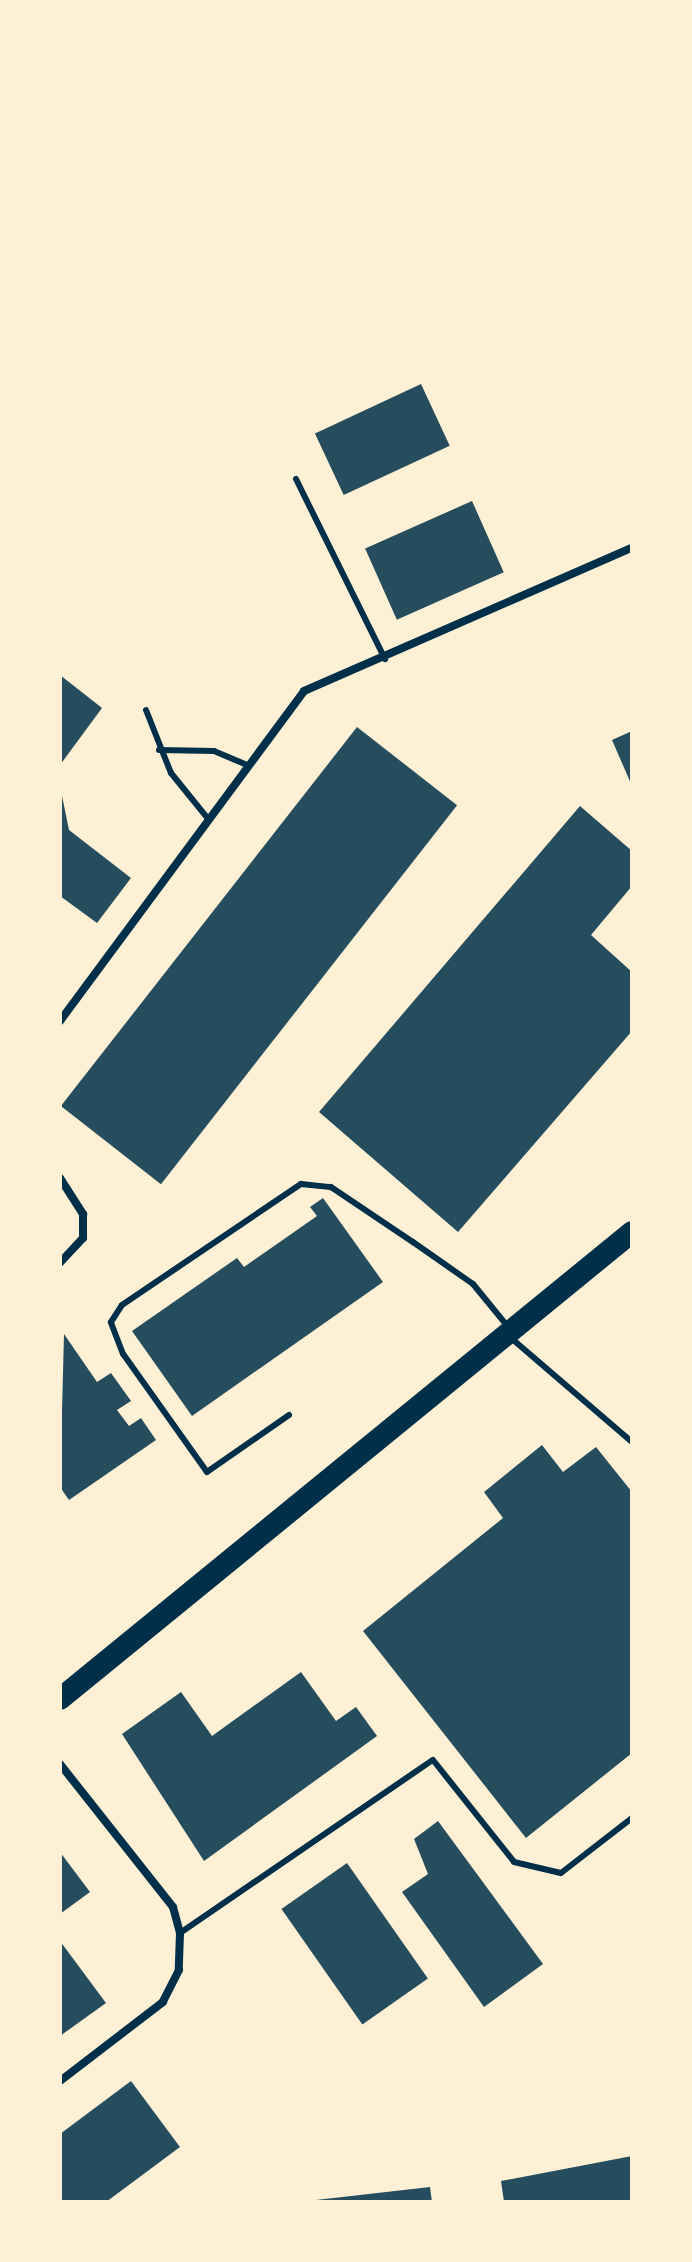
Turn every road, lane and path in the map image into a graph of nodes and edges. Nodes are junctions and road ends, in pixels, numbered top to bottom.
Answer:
1 (296, 479) dead end
2 (632, 548) edge
3 (385, 659) junction
4 (146, 710) dead end
5 (159, 750) junction
6 (249, 766) junction
7 (209, 820) junction
8 (60, 1021) edge
9 (60, 1178) edge
10 (632, 1232) edge
11 (60, 1263) edge
12 (508, 1331) junction
13 (289, 1415) dead end
14 (632, 1442) edge
15 (60, 1699) edge
16 (60, 1764) edge
17 (632, 1818) edge
18 (180, 1933) junction
19 (60, 2081) edge

1 - 3 lane
2 - 3 street
3 - 6 street
4 - 5 lane
5 - 6 lane
5 - 7 lane
6 - 7 street
7 - 8 street
9 - 11 street
10 - 12 highway
12 - 13 lane
12 - 14 lane
12 - 15 highway
16 - 18 street
17 - 18 lane
18 - 19 street

